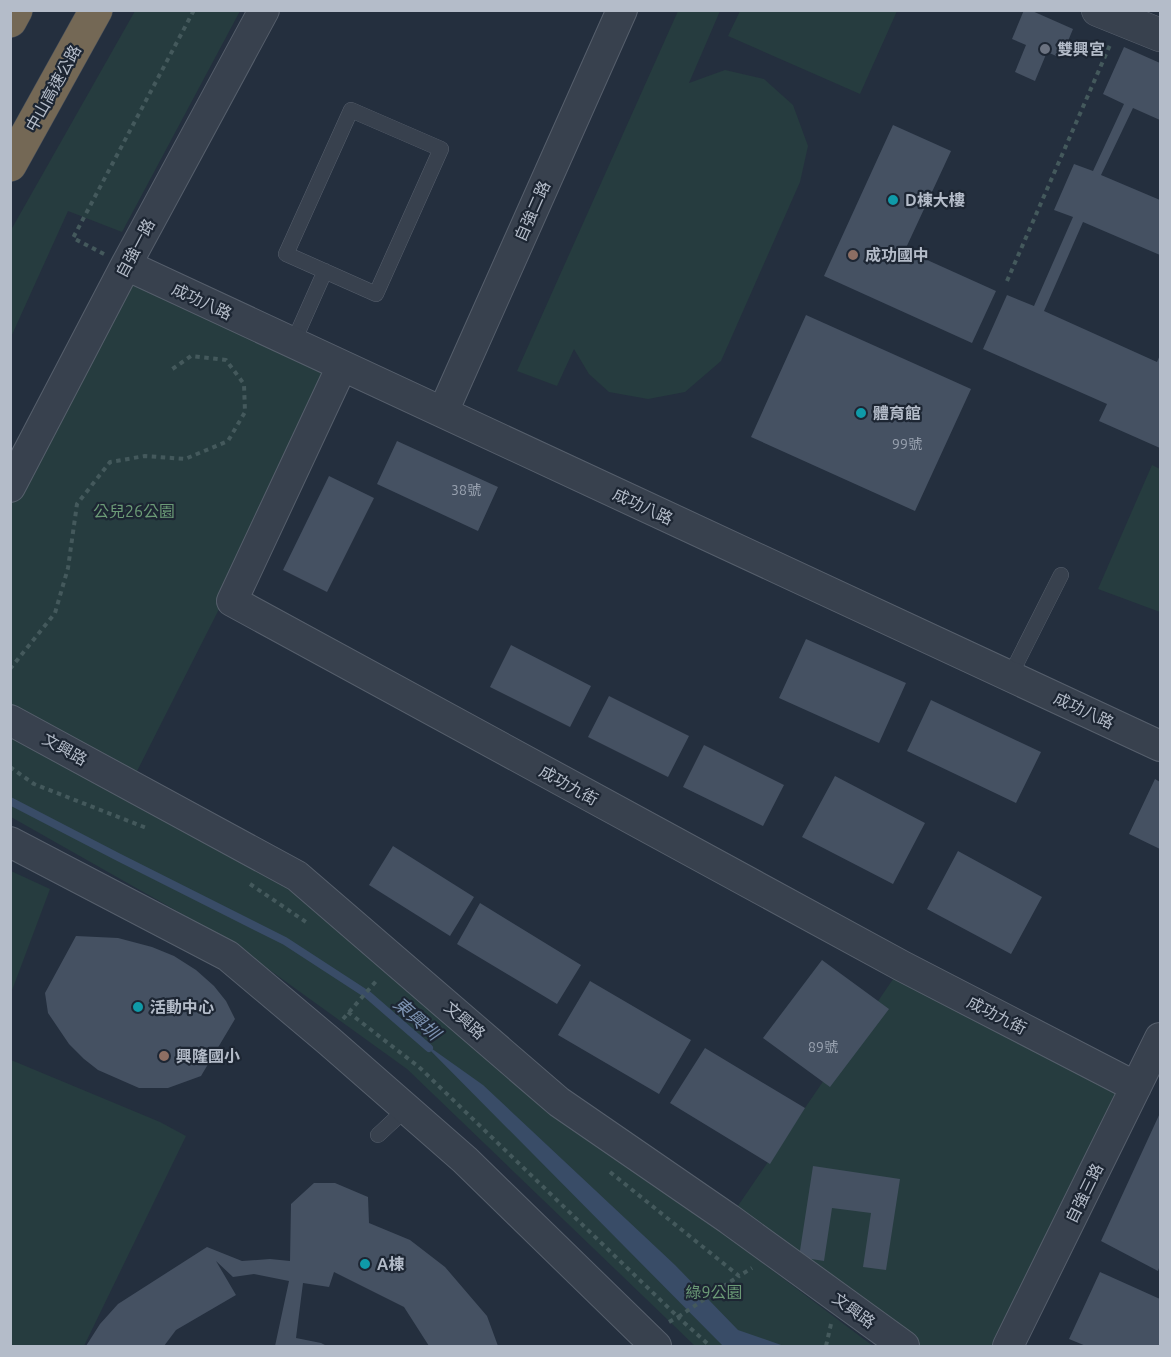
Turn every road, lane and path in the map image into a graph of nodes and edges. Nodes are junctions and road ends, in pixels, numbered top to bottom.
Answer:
1 (16, 10) edge
2 (96, 10) edge
3 (194, 10) edge
4 (264, 10) edge
5 (622, 10) edge
6 (10, 21) edge
7 (1106, 24) edge
8 (1161, 35) edge
9 (10, 165) edge
10 (126, 265) junction
11 (325, 271) junction
12 (1007, 280) dead end
13 (293, 343) junction
14 (342, 366) junction
15 (171, 370) dead end
16 (443, 412) junction
17 (10, 487) edge
18 (1061, 575) dead end
19 (10, 669) edge
20 (1010, 676) junction
21 (10, 720) edge
22 (1161, 746) edge
23 (10, 767) edge
24 (158, 834) dead end
25 (10, 842) edge
26 (250, 883) dead end
27 (314, 928) dead end
28 (384, 972) dead end
29 (1161, 1038) edge
30 (1136, 1088) junction
31 (405, 1109) junction
32 (378, 1135) dead end
33 (739, 1276) dead end
34 (828, 1341) dead end
35 (645, 1343) edge
36 (826, 1347) edge
37 (904, 1347) edge
38 (1008, 1347) edge

1 - 6 highway
2 - 9 highway, 中山高速公路
3 - 10 path
4 - 10 street, 自強一路
5 - 16 street, 自強二路
7 - 8 street
7 - 12 path
10 - 13 street, 成功八路
10 - 17 street, 自強一路
11 - 11 lane
11 - 13 lane
13 - 14 street, 成功八路
14 - 16 street, 成功八路
14 - 30 street, 成功九街
15 - 19 path
16 - 20 street, 成功八路
18 - 20 lane
20 - 22 street, 成功八路
21 - 37 street, 文興路
23 - 24 path
25 - 31 street
26 - 27 path
28 - 33 path
29 - 30 street, 自強三路
30 - 38 street, 自強三路
31 - 32 lane
31 - 35 street
34 - 36 path

